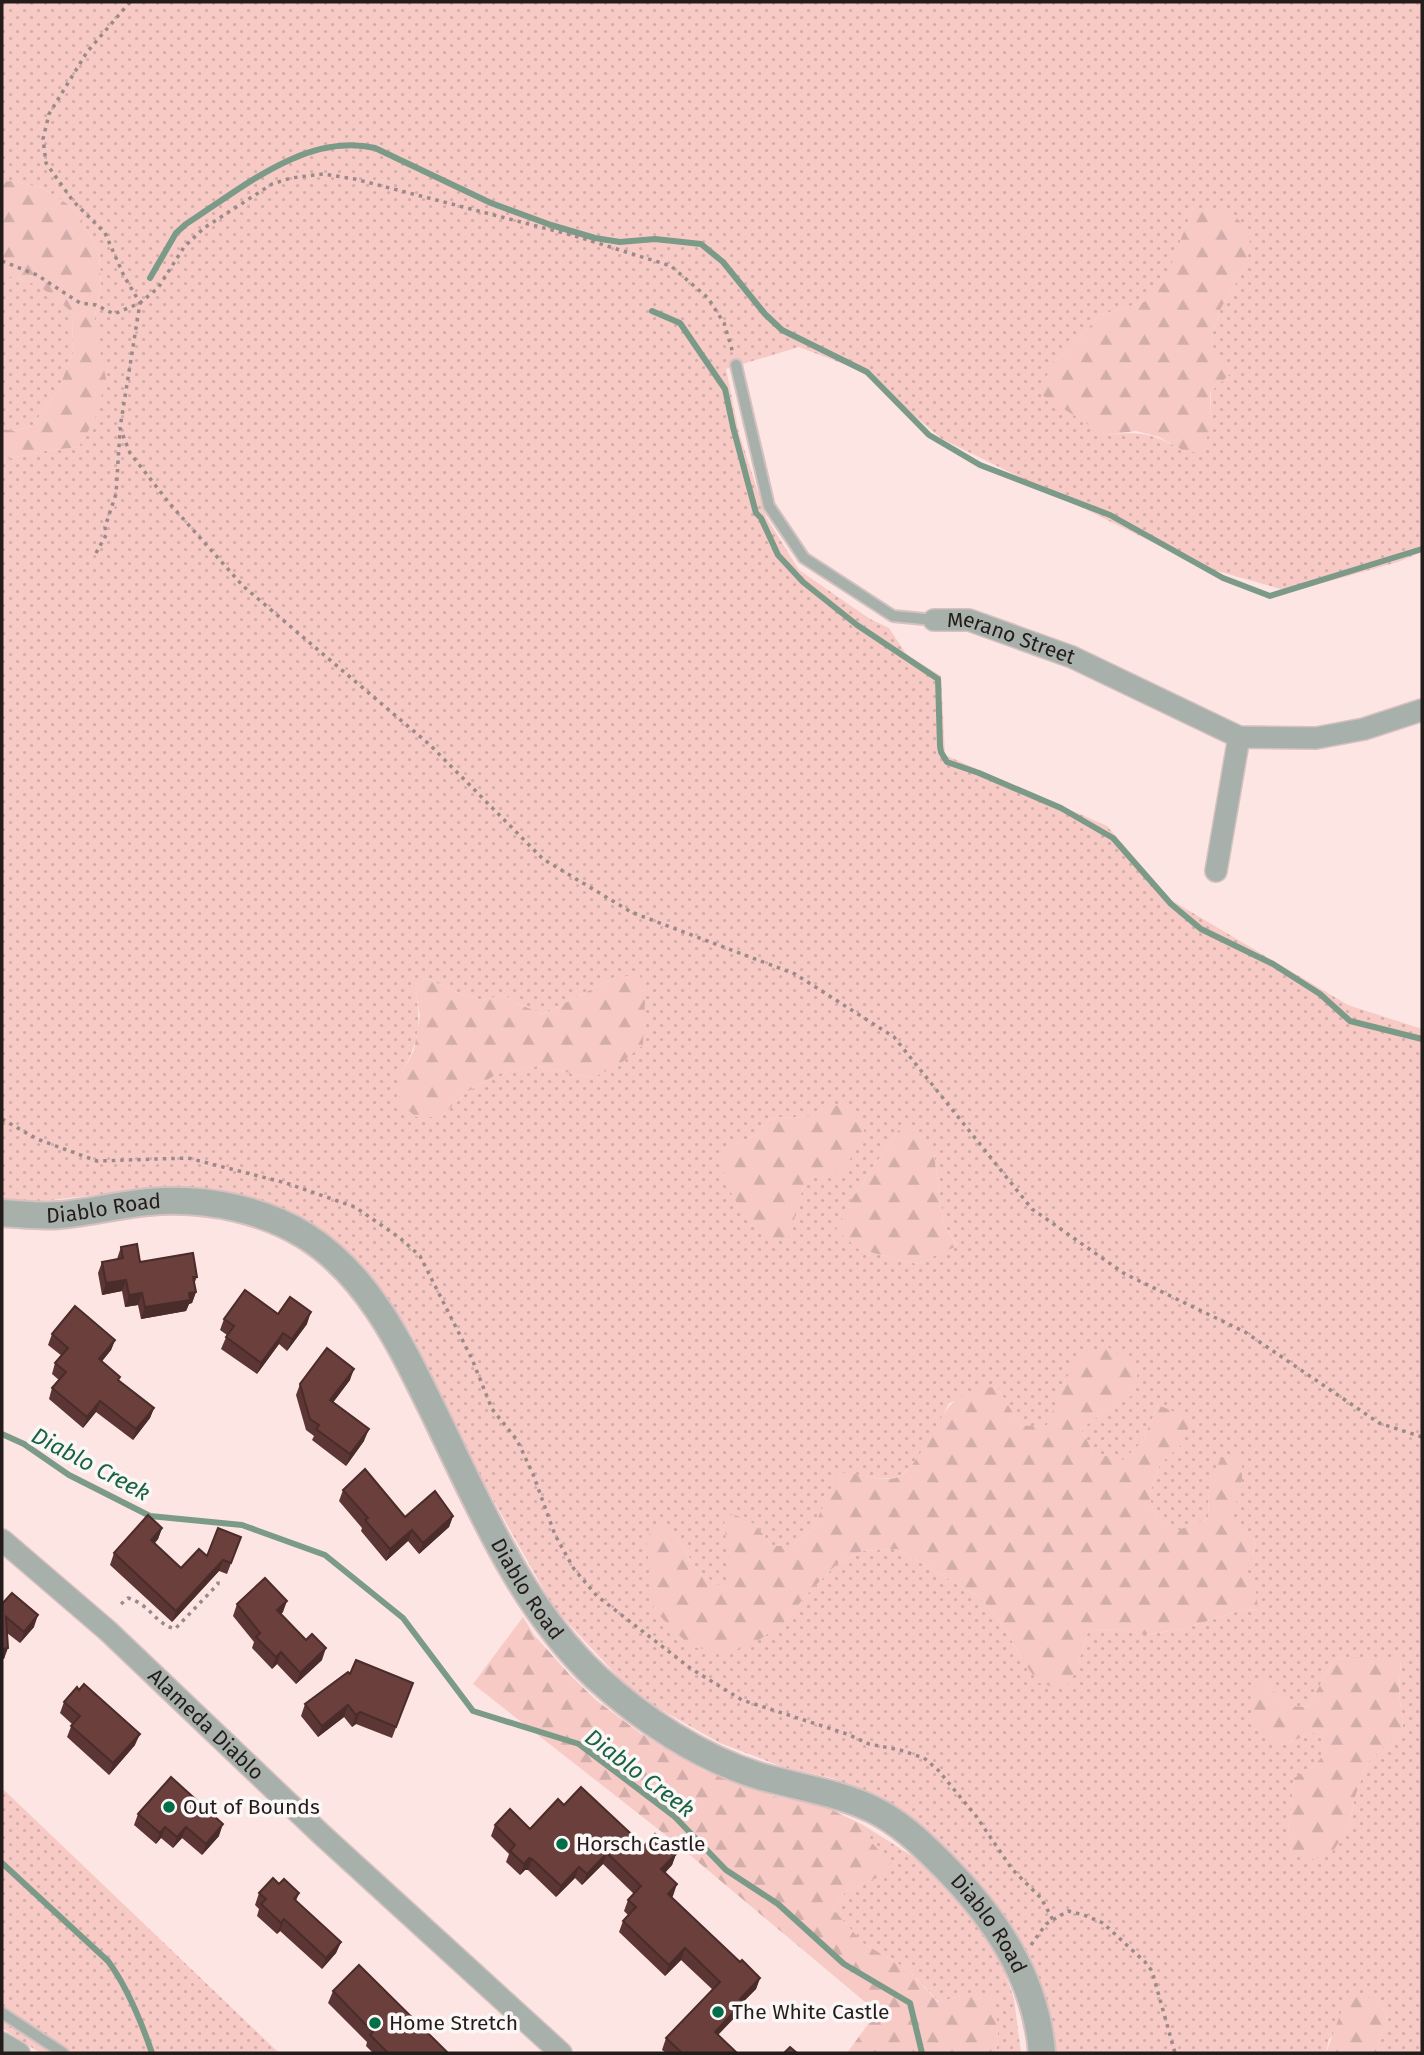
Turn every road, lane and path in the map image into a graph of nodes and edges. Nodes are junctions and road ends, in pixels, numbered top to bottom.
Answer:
1 (130, 2) edge
2 (2, 261) edge
3 (141, 303) junction
4 (736, 365) joint
5 (120, 428) junction
6 (96, 553) dead end
7 (934, 620) joint
8 (1422, 710) edge
9 (1239, 737) junction
10 (1216, 871) dead end
11 (2, 1213) edge
12 (433, 1281) dead end
13 (1422, 1437) edge
14 (2, 1540) edge
15 (218, 1578) edge
16 (121, 1604) dead end
17 (1053, 1920) junction
18 (1019, 1966) junction
19 (2, 2013) edge
20 (2, 2043) edge
21 (19, 2053) edge
22 (63, 2053) edge
23 (561, 2053) edge
24 (1042, 2053) edge
25 (1175, 2053) edge

1 - 3 path
2 - 3 path
3 - 4 path
3 - 5 path
4 - 7 lane, Merano Street
5 - 6 path
5 - 13 path
7 - 9 street, Merano Street
8 - 9 street, Merano Street
9 - 10 street
11 - 18 street, Diablo Road
12 - 17 path
14 - 23 street, Alameda Diablo
15 - 16 path
17 - 18 path
17 - 25 path
18 - 24 street, Diablo Road
19 - 22 lane
20 - 21 street

